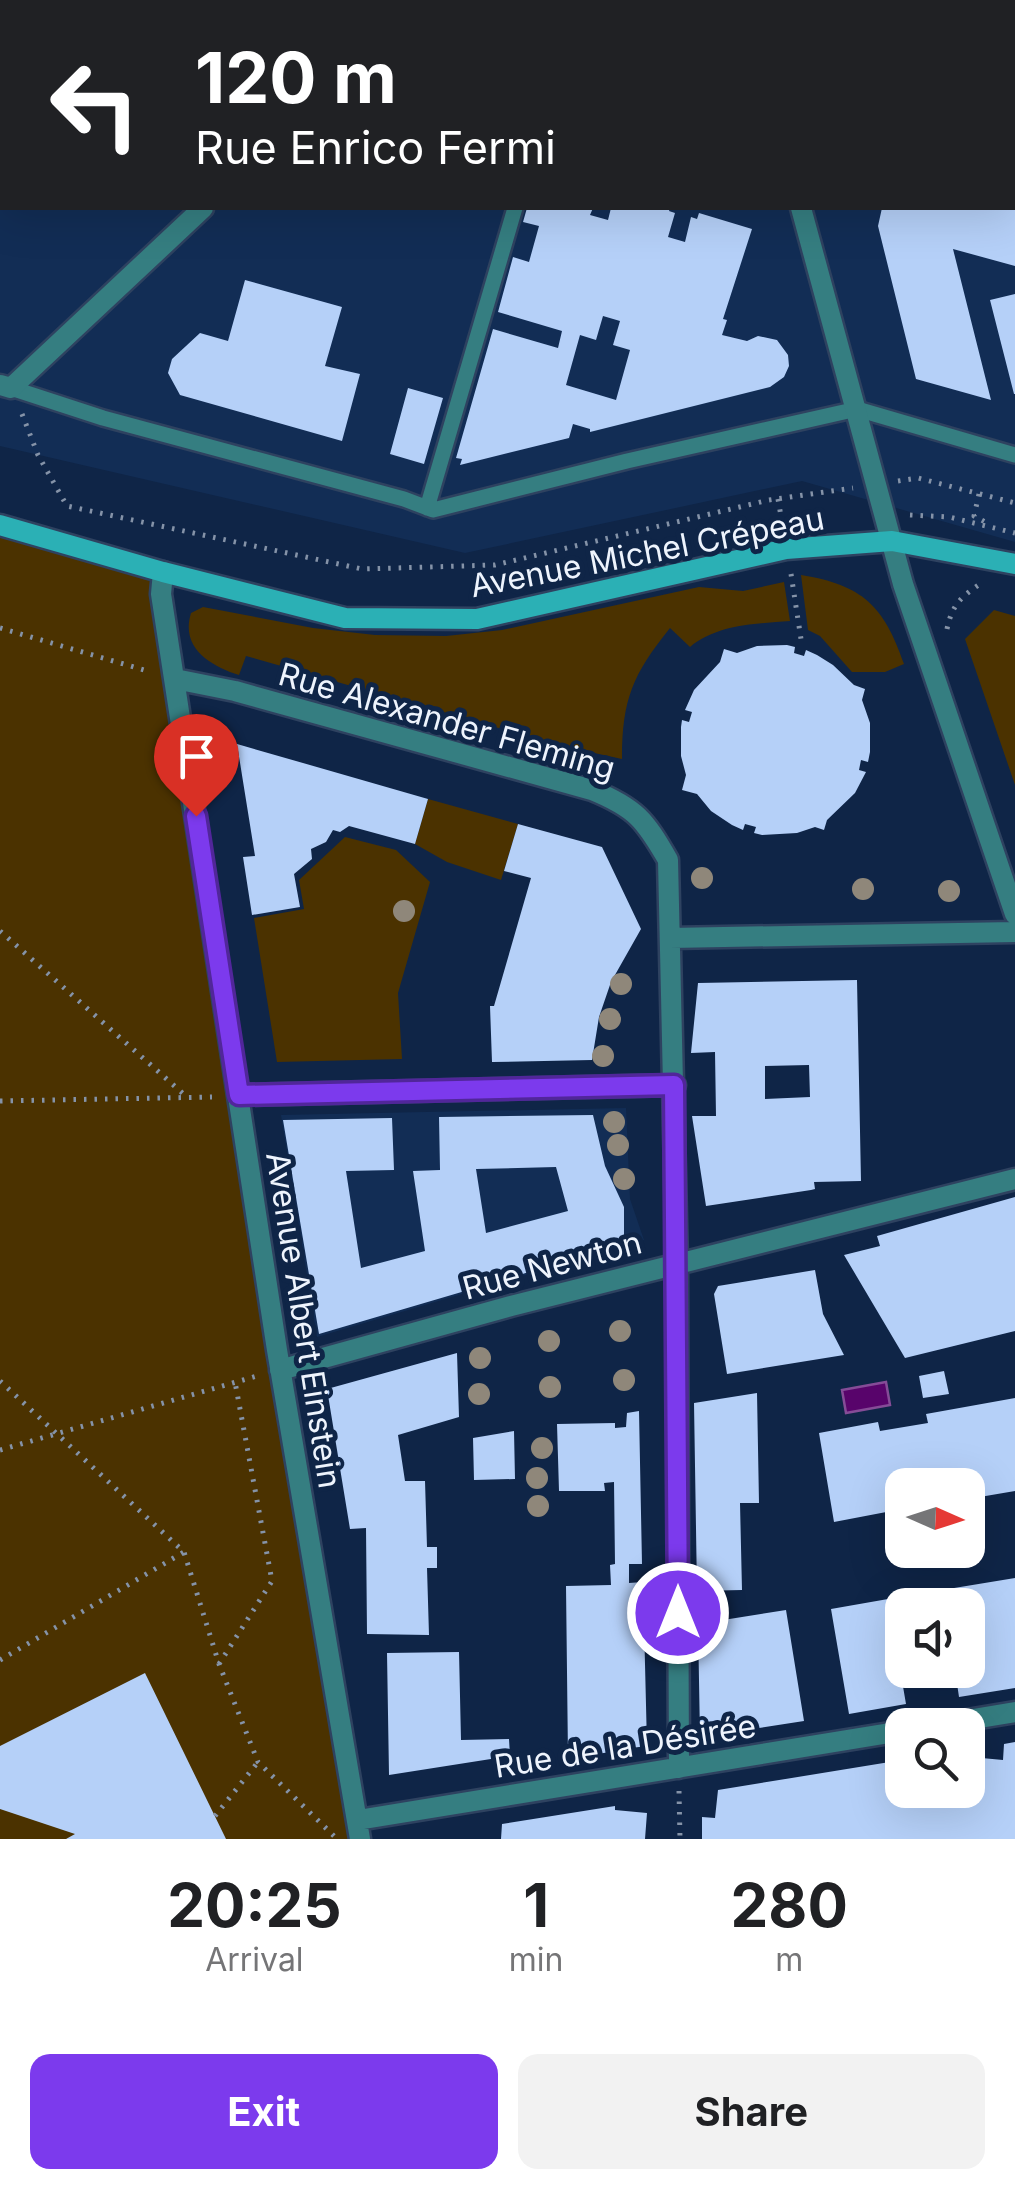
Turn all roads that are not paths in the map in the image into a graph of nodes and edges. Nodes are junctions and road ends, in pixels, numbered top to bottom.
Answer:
1 (201, 210) edge
2 (514, 210) edge
3 (802, 210) edge
4 (6, 386) edge
5 (857, 409) junction
6 (1015, 455) edge
7 (427, 508) junction
8 (0, 525) edge
9 (892, 541) junction
10 (1015, 564) edge
11 (163, 572) junction
12 (175, 679) junction
13 (1015, 914) edge
14 (1015, 932) edge
15 (670, 938) junction
16 (674, 1085) junction
17 (239, 1095) junction
18 (1015, 1178) edge
19 (677, 1264) junction
20 (280, 1370) junction
21 (1015, 1712) edge
22 (985, 1717) edge
23 (885, 1734) edge
24 (679, 1768) junction
25 (359, 1830) edge

1 - 4 street
2 - 7 lane
3 - 5 street
4 - 7 lane
5 - 6 lane
5 - 7 lane
5 - 9 street
8 - 11 street, Avenue Michel Crépeau
9 - 10 street, Avenue Michel Crépeau
9 - 11 street, Avenue Michel Crépeau
9 - 13 street
11 - 12 street, Avenue Albert Einstein
12 - 15 street, Rue Alexander Fleming
12 - 17 street, Avenue Albert Einstein
14 - 15 street
15 - 16 street, Rue Alexander Fleming
16 - 17 street
16 - 19 street, Rue Alexander Fleming
17 - 20 street, Avenue Albert Einstein
18 - 19 street, Rue Newton
19 - 20 street, Rue Newton
19 - 24 street, Rue Alexander Fleming
20 - 25 street, Avenue Albert Einstein
21 - 22 street
23 - 24 street, Rue de la Désirée
24 - 25 street, Rue de la Désirée

